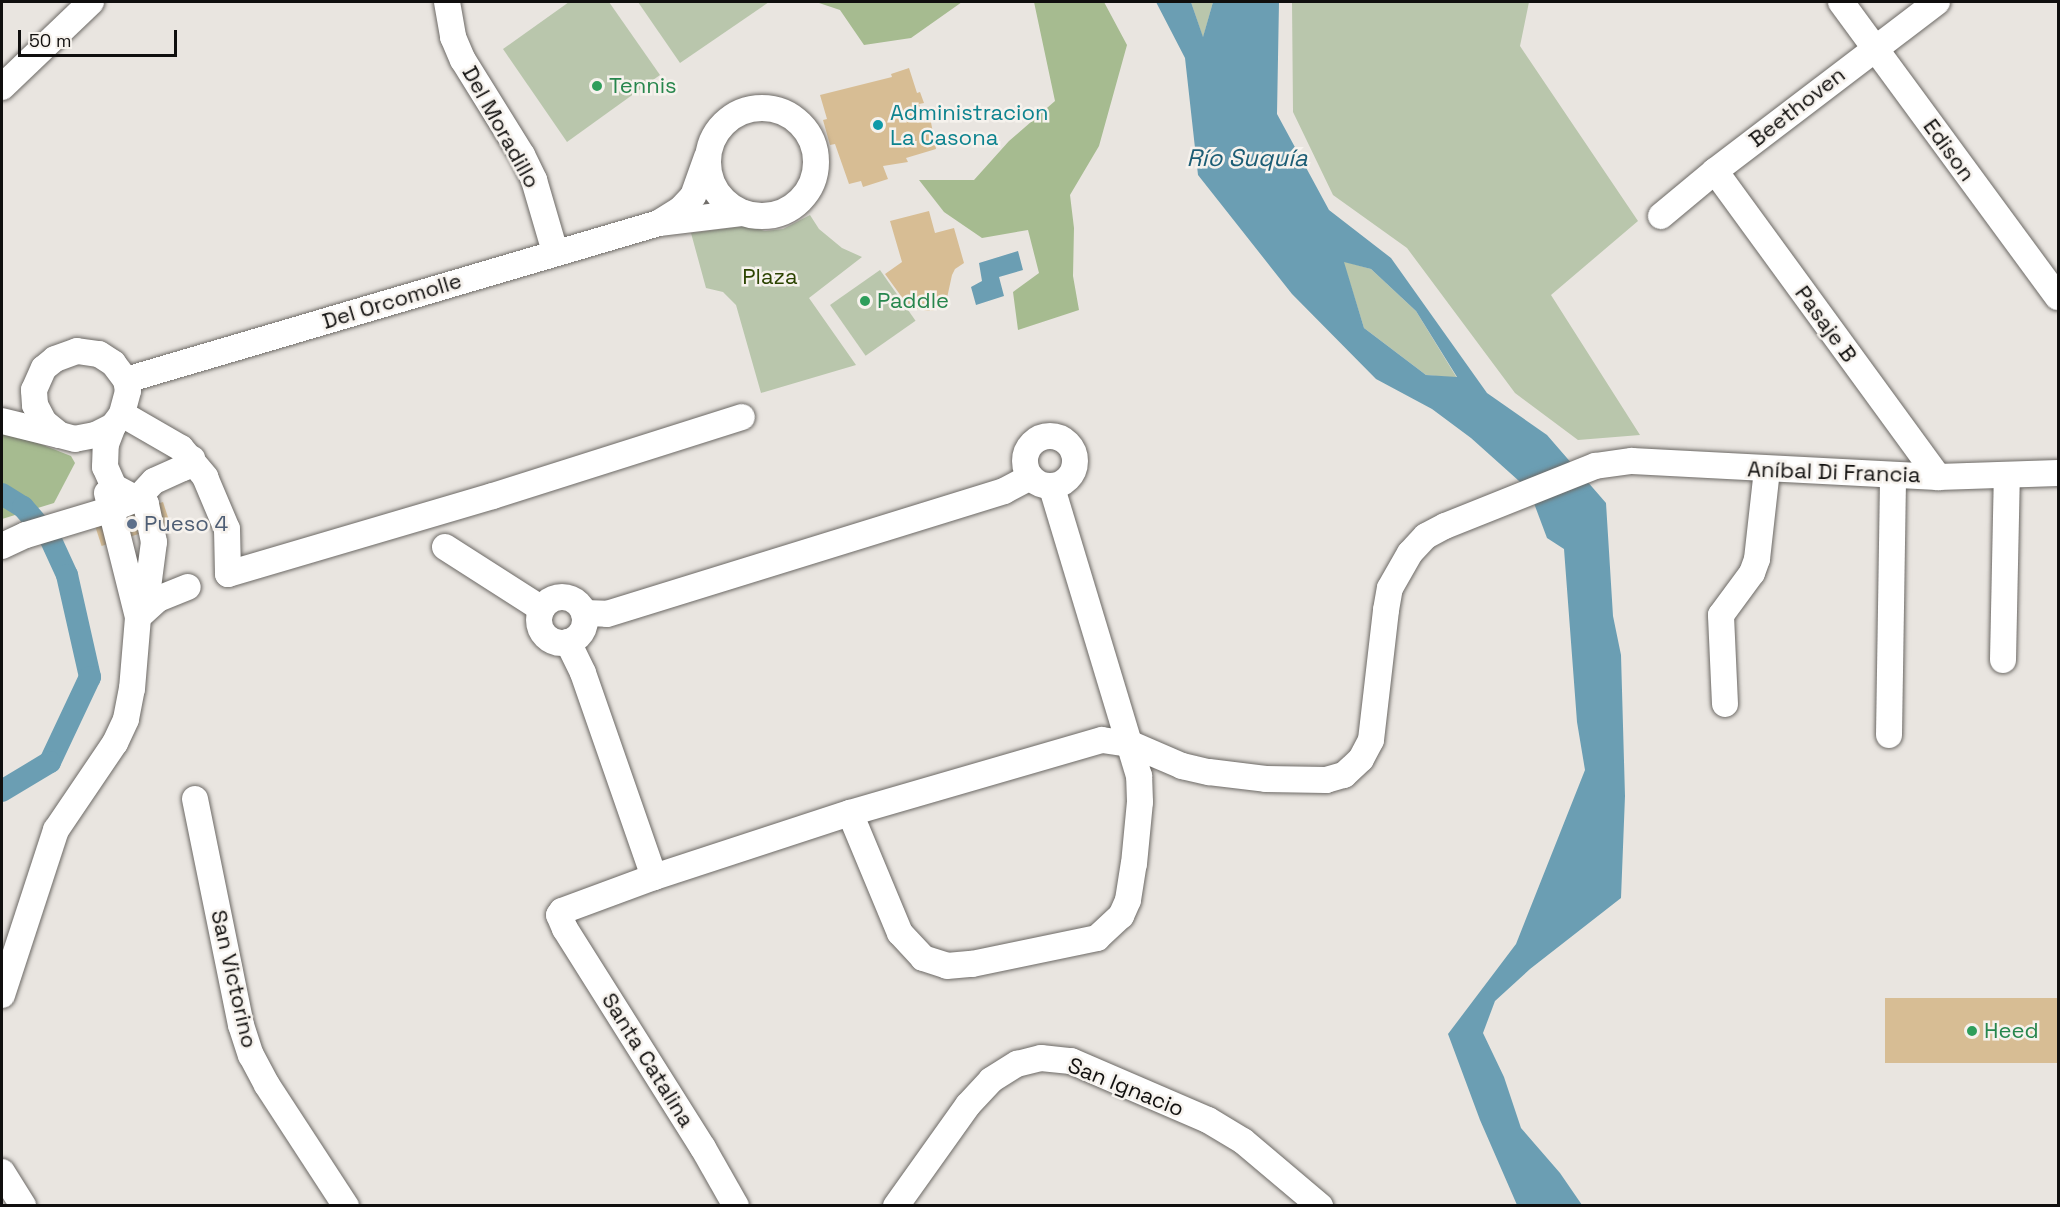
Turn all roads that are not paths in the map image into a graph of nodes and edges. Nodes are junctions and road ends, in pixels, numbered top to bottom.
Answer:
1 (91, 2) edge
2 (447, 2) edge
3 (1840, 2) edge
4 (1937, 2) edge
5 (1874, 48) junction
6 (2, 87) edge
7 (708, 154) junction
8 (1715, 171) junction
9 (743, 213) junction
10 (1661, 216) dead end
11 (659, 223) junction
12 (555, 252) junction
13 (2058, 297) edge
14 (126, 380) junction
15 (34, 390) junction
16 (2, 410) edge
17 (742, 417) dead end
18 (118, 420) junction
19 (2, 421) edge
20 (63, 437) junction
21 (192, 459) junction
22 (1767, 470) junction
23 (2058, 473) edge
24 (1893, 475) junction
25 (2007, 476) junction
26 (1938, 477) junction
27 (144, 508) junction
28 (112, 520) junction
29 (2, 546) edge
30 (445, 547) dead end
31 (188, 587) dead end
32 (543, 609) junction
33 (584, 614) junction
34 (138, 617) junction
35 (568, 642) junction
36 (2003, 660) dead end
37 (1725, 704) dead end
38 (1889, 735) dead end
39 (1131, 744) junction
40 (195, 799) dead end
41 (850, 813) junction
42 (654, 877) junction
43 (2, 995) edge
44 (2, 1172) edge
45 (23, 1206) edge
46 (346, 1206) edge
47 (736, 1206) edge
48 (896, 1206) edge
49 (1320, 1206) edge

1 - 6 street
2 - 12 street, Del Moradillo
3 - 5 street, Edison
4 - 5 street, Beethoven
5 - 8 street, Beethoven
5 - 13 street, Edison
7 - 9 street
7 - 9 street
7 - 11 street
8 - 10 street, Beethoven
8 - 26 street, Pasaje B
9 - 11 street
11 - 12 street, Del Orcomolle
12 - 14 street, Del Orcomolle
14 - 15 street
14 - 18 street
15 - 16 street
15 - 20 street
17 - 21 street
18 - 20 street
18 - 21 street
18 - 27 street
19 - 20 street
20 - 28 street
21 - 27 street
22 - 24 street, Aníbal Di Francia
22 - 37 street
22 - 39 street, Aníbal Di Francia
23 - 25 street, Aníbal Di Francia
24 - 26 street, Aníbal Di Francia
24 - 38 street
25 - 26 street, Aníbal Di Francia
25 - 36 street
27 - 28 street
27 - 34 street
28 - 29 street
28 - 34 street
30 - 32 street
31 - 34 street
32 - 33 street
32 - 35 street
33 - 35 street
33 - 39 street
34 - 43 street
35 - 42 street
39 - 41 street
39 - 41 street
40 - 46 street, San Victorino
41 - 42 street
42 - 47 street, Santa Catalina
44 - 45 street
48 - 49 street, San Ignacio

